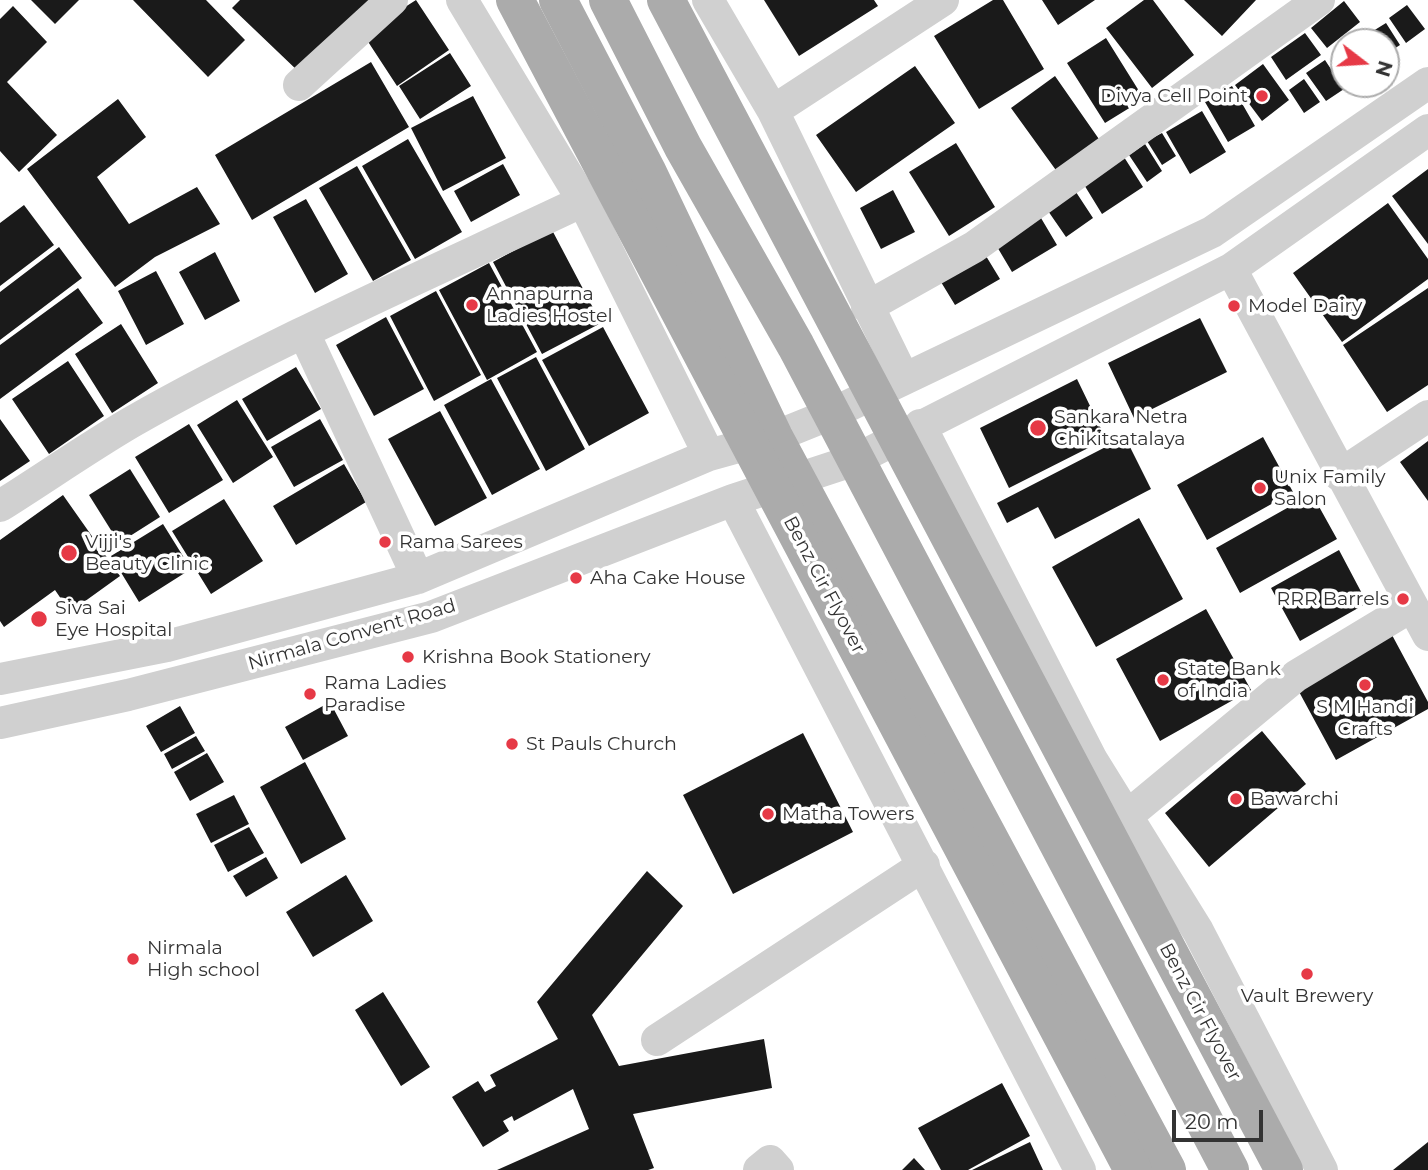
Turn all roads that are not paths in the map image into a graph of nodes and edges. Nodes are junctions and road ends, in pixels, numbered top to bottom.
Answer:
1 (392, 0) edge
2 (462, 0) edge
3 (515, 0) edge
4 (558, 0) edge
5 (608, 0) edge
6 (666, 0) edge
7 (708, 0) edge
8 (943, 0) edge
9 (1320, 0) edge
10 (1428, 83) edge
11 (299, 85) dead end
12 (773, 111) junction
13 (1428, 130) edge
14 (583, 201) junction
15 (1231, 269) junction
16 (867, 307) junction
17 (304, 332) junction
18 (904, 379) junction
19 (831, 414) junction
20 (1428, 416) edge
21 (920, 425) junction
22 (774, 437) junction
23 (709, 455) junction
24 (855, 460) junction
25 (1339, 475) junction
26 (797, 480) junction
27 (733, 500) junction
28 (0, 506) edge
29 (418, 578) junction
30 (1412, 606) junction
31 (1428, 635) edge
32 (0, 679) edge
33 (0, 723) edge
34 (1127, 817) junction
35 (924, 865) junction
36 (657, 1040) dead end
37 (759, 1170) edge
38 (778, 1170) edge
39 (1080, 1170) edge
40 (1133, 1170) edge
41 (1167, 1170) edge
42 (1230, 1170) edge
43 (1284, 1170) edge
44 (1322, 1170) edge

1 - 11 street
2 - 14 street
3 - 40 main road, Benz Cir Flyover, bridge
4 - 22 main road
5 - 19 main road
6 - 43 main road, Benz Cir Flyover, bridge
7 - 12 street
8 - 12 street
9 - 16 street
10 - 18 street, Nirmala Convent Road
12 - 16 street
13 - 15 street, Nirmala Convent Road
14 - 17 street
14 - 23 street
15 - 21 street, Nirmala Convent Road
15 - 25 street
16 - 18 street
17 - 28 street
17 - 29 street
18 - 19 street, Nirmala Convent Road
19 - 22 street, Nirmala Convent Road
19 - 24 main road
20 - 25 street
21 - 24 street, Nirmala Convent Road
21 - 34 street
22 - 23 street, Nirmala Convent Road
22 - 26 main road
23 - 29 street, Nirmala Convent Road
24 - 26 street, Nirmala Convent Road
24 - 42 main road
25 - 30 street
26 - 27 street, Nirmala Convent Road
26 - 41 main road
27 - 33 street, Nirmala Convent Road
27 - 35 street
29 - 32 street, Nirmala Convent Road
30 - 31 street
30 - 34 street
34 - 44 street
35 - 36 street
35 - 39 street
37 - 38 street

